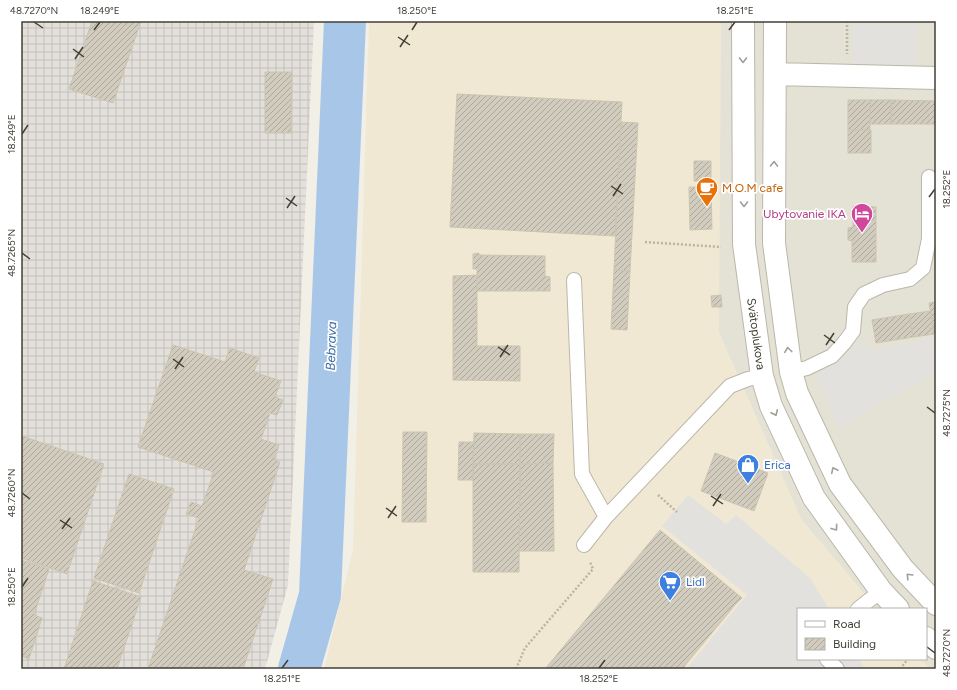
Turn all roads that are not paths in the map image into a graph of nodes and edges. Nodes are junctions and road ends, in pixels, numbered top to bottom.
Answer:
1 (743, 21) edge
2 (775, 21) edge
3 (775, 74) junction
4 (936, 78) edge
5 (929, 177) dead end
6 (574, 280) dead end
7 (791, 372) junction
8 (762, 376) junction
9 (606, 517) junction
10 (584, 545) road end
11 (881, 591) junction
12 (936, 604) edge
13 (859, 608) edge
14 (897, 608) edge
15 (927, 639) edge
16 (936, 648) edge
17 (828, 660) edge
18 (837, 669) edge

1 -> 8 street, Svätoplukova
2 - 3 street
3 - 4 street
7 -> 3 street
5 - 7 lane
6 - 9 lane
12 -> 7 street
8 - 9 lane
8 -> 11 street, Svätoplukova
9 - 10 lane
11 - 13 lane
11 - 14 street, Svätoplukova
15 - 16 street
17 - 18 lane

